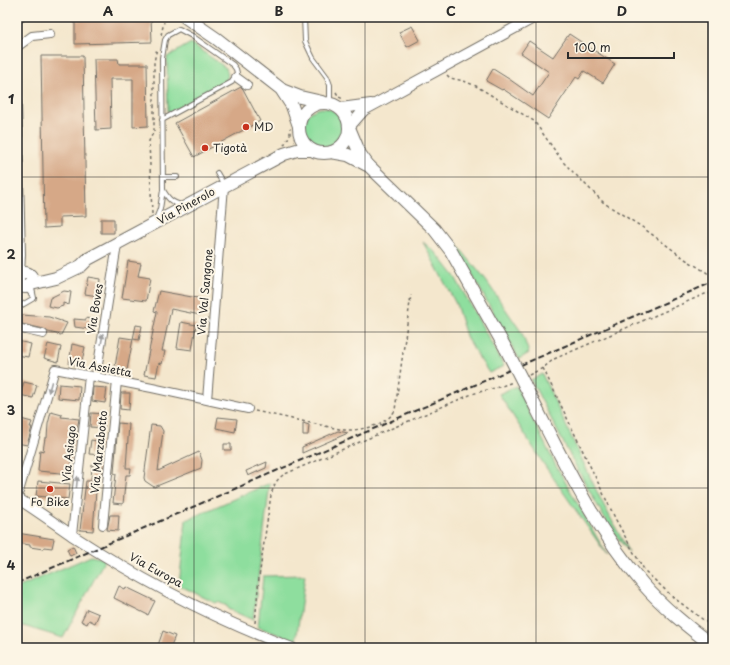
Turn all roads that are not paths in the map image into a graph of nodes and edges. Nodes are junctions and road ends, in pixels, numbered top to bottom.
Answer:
1 (185, 17) edge
2 (304, 17) edge
3 (535, 17) edge
4 (50, 34) dead end
5 (17, 47) edge
6 (236, 77) junction
7 (247, 85) dead end
8 (281, 89) junction
9 (331, 101) junction
10 (17, 103) edge
11 (377, 103) junction
12 (162, 120) junction
13 (296, 128) junction
14 (350, 128) junction
15 (312, 150) junction
16 (281, 151) junction
17 (331, 152) junction
18 (368, 165) junction
19 (217, 173) dead end
20 (177, 176) dead end
21 (163, 177) junction
22 (224, 186) junction
23 (163, 190) junction
24 (190, 204) junction
25 (153, 220) junction
26 (117, 245) junction
27 (21, 282) edge
28 (17, 308) edge
29 (17, 328) edge
30 (43, 334) dead end
31 (92, 377) junction
32 (117, 381) junction
33 (207, 400) junction
34 (248, 409) road end
35 (17, 498) edge
36 (103, 525) dead end
37 (72, 535) junction
38 (713, 646) edge
39 (292, 648) edge

1 - 8 main road
2 - 9 lane
3 - 11 street
4 - 5 street
6 - 7 street
6 - 12 lane
6 - 12 lane
8 - 9 main road
8 - 13 main road
9 - 11 street
9 - 13 main road
9 - 14 main road
10 - 27 street
11 - 14 street
12 - 21 lane
13 - 15 main road
13 - 16 main road
14 - 17 main road
14 - 18 main road
15 - 16 main road, Via Pinerolo
15 - 17 main road
16 - 22 main road, Via Pinerolo
17 - 18 main road
18 - 38 main road, bridge
19 - 22 lane
20 - 21 lane
21 - 23 lane
22 - 24 main road, Via Pinerolo
22 - 33 street, Via Val Sangone
23 - 24 lane
23 - 25 lane
24 - 25 main road, Via Pinerolo
25 - 26 main road, Via Pinerolo
26 - 27 main road, Via Pinerolo
31 -> 26 street, Via Boves
27 - 28 lane
29 - 30 street
31 - 32 street, Via Assietta
31 -> 35 street, Via Assietta
37 -> 31 street, Via Asiago
32 - 33 street, Via Assietta
32 - 36 street, Via Marzabotto
33 - 34 street, Via Assietta
35 - 37 street, Via Europa
37 - 39 street, Via Europa

